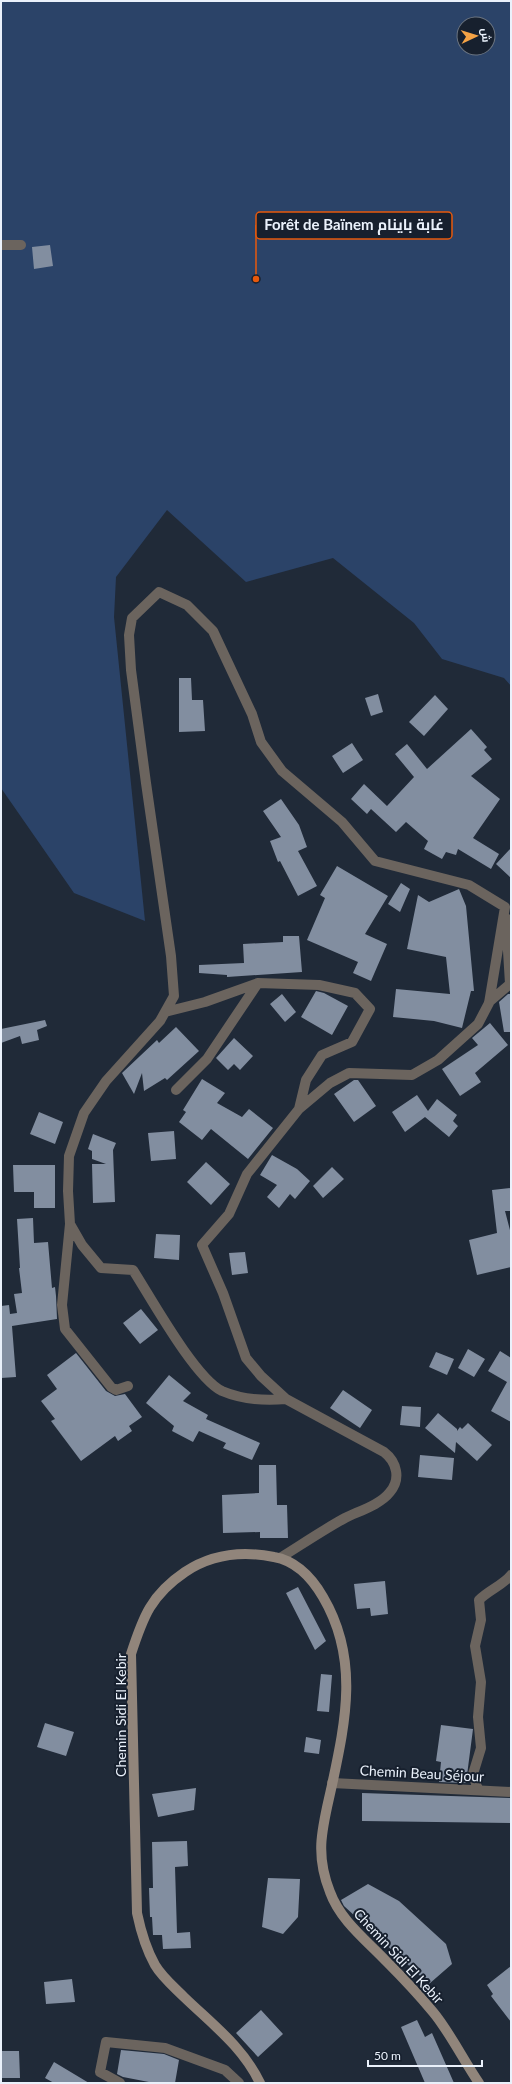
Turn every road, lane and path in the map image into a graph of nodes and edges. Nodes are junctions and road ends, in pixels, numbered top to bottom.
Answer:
1 (1, 245) edge
2 (21, 245) dead end
3 (505, 907) junction
4 (511, 921) edge
5 (258, 983) junction
6 (489, 1002) junction
7 (165, 1012) junction
8 (176, 1090) dead end
9 (299, 1109) junction
10 (70, 1224) junction
11 (128, 1386) dead end
12 (286, 1399) junction
13 (280, 1558) junction
14 (511, 1575) edge
15 (332, 1783) junction
16 (478, 1790) junction
17 (511, 1792) edge
18 (120, 2083) edge
19 (239, 2083) edge
20 (260, 2083) edge
21 (479, 2083) edge

1 - 2 street
3 - 4 street
3 - 6 street
3 - 6 street
3 - 7 street
5 - 7 street
5 - 8 street
5 - 9 street
6 - 9 street
7 - 10 street
9 - 12 street
10 - 11 street
10 - 12 street
12 - 13 street
13 - 15 street, Chemin Sidi El Kebir
13 - 20 street, Chemin Sidi El Kebir
14 - 16 street
15 - 16 street, Chemin Beau Séjour
15 - 21 street, Chemin Sidi El Kebir
16 - 17 street, Chemin Beau Séjour
18 - 19 street

